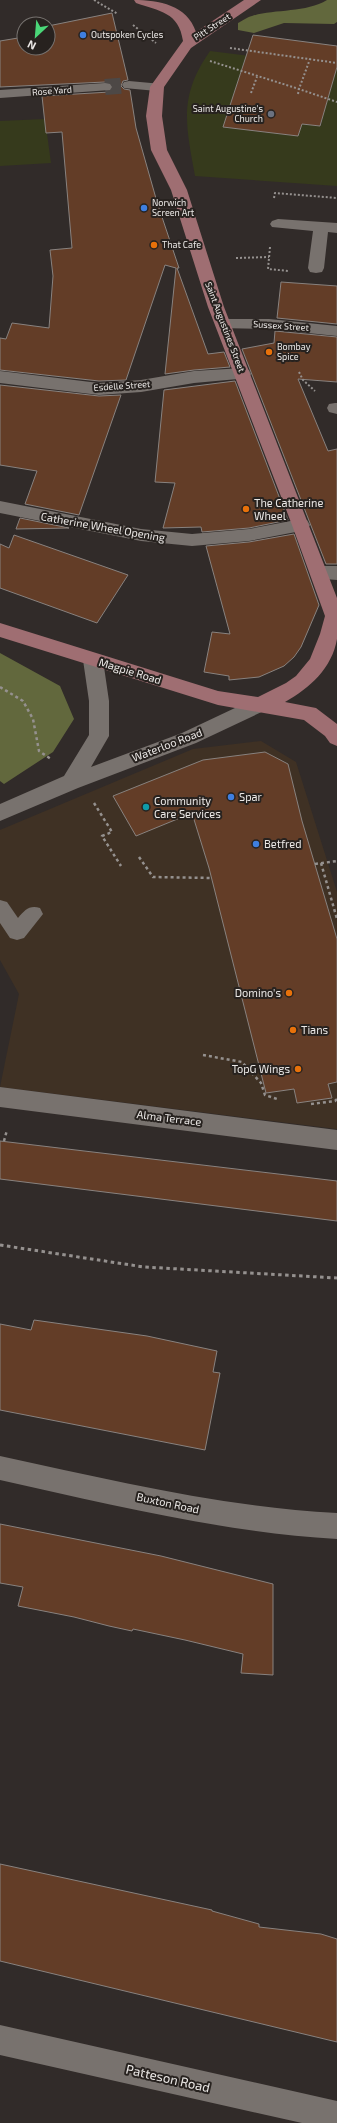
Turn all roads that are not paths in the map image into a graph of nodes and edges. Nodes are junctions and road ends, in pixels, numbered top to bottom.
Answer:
1 (141, 0) edge
2 (254, 0) edge
3 (188, 43) junction
4 (129, 85) tunnel mouth
5 (105, 87) tunnel mouth
6 (157, 87) junction
7 (0, 94) edge
8 (278, 224) dead end
9 (321, 227) junction
10 (337, 228) edge
11 (316, 268) dead end
12 (224, 324) junction
13 (337, 331) edge
14 (243, 374) junction
15 (0, 377) edge
16 (0, 507) edge
17 (301, 525) junction
18 (328, 573) edge
19 (336, 620) edge
20 (0, 630) edge
21 (93, 660) junction
22 (261, 704) junction
23 (337, 738) edge
24 (75, 780) junction
25 (0, 813) edge
26 (0, 908) edge
27 (33, 914) dead end
28 (8, 935) edge
29 (0, 1097) edge
30 (337, 1140) edge
31 (0, 1468) edge
32 (337, 1526) edge
33 (0, 2040) edge
34 (337, 2116) edge

1 - 3 main road
2 - 3 main road, Pitt Street
3 - 6 main road, Saint Augustines Street
4 - 6 street
5 - 7 street, Rose Yard
6 - 12 main road, Saint Augustines Street
8 - 9 street
9 - 10 street
9 - 11 street
12 - 13 street, Sussex Street
12 - 14 main road, Saint Augustines Street
14 - 15 street, Esdelle Street
14 - 17 main road, Saint Augustines Street
16 - 17 street, Catherine Wheel Opening
17 - 18 main road, Saint Augustines Street
18 - 19 main road, Saint Augustines Street
19 - 22 main road, Saint Augustines Street
20 - 21 main road, Magpie Road
21 - 22 main road, Magpie Road
21 - 24 street
22 - 23 main road, Magpie Road
22 - 24 street, Waterloo Road
24 - 25 street, Waterloo Road
26 - 28 lane
27 - 28 lane
29 - 30 street, Alma Terrace
31 - 32 street, Buxton Road
33 - 34 street, Patteson Road

